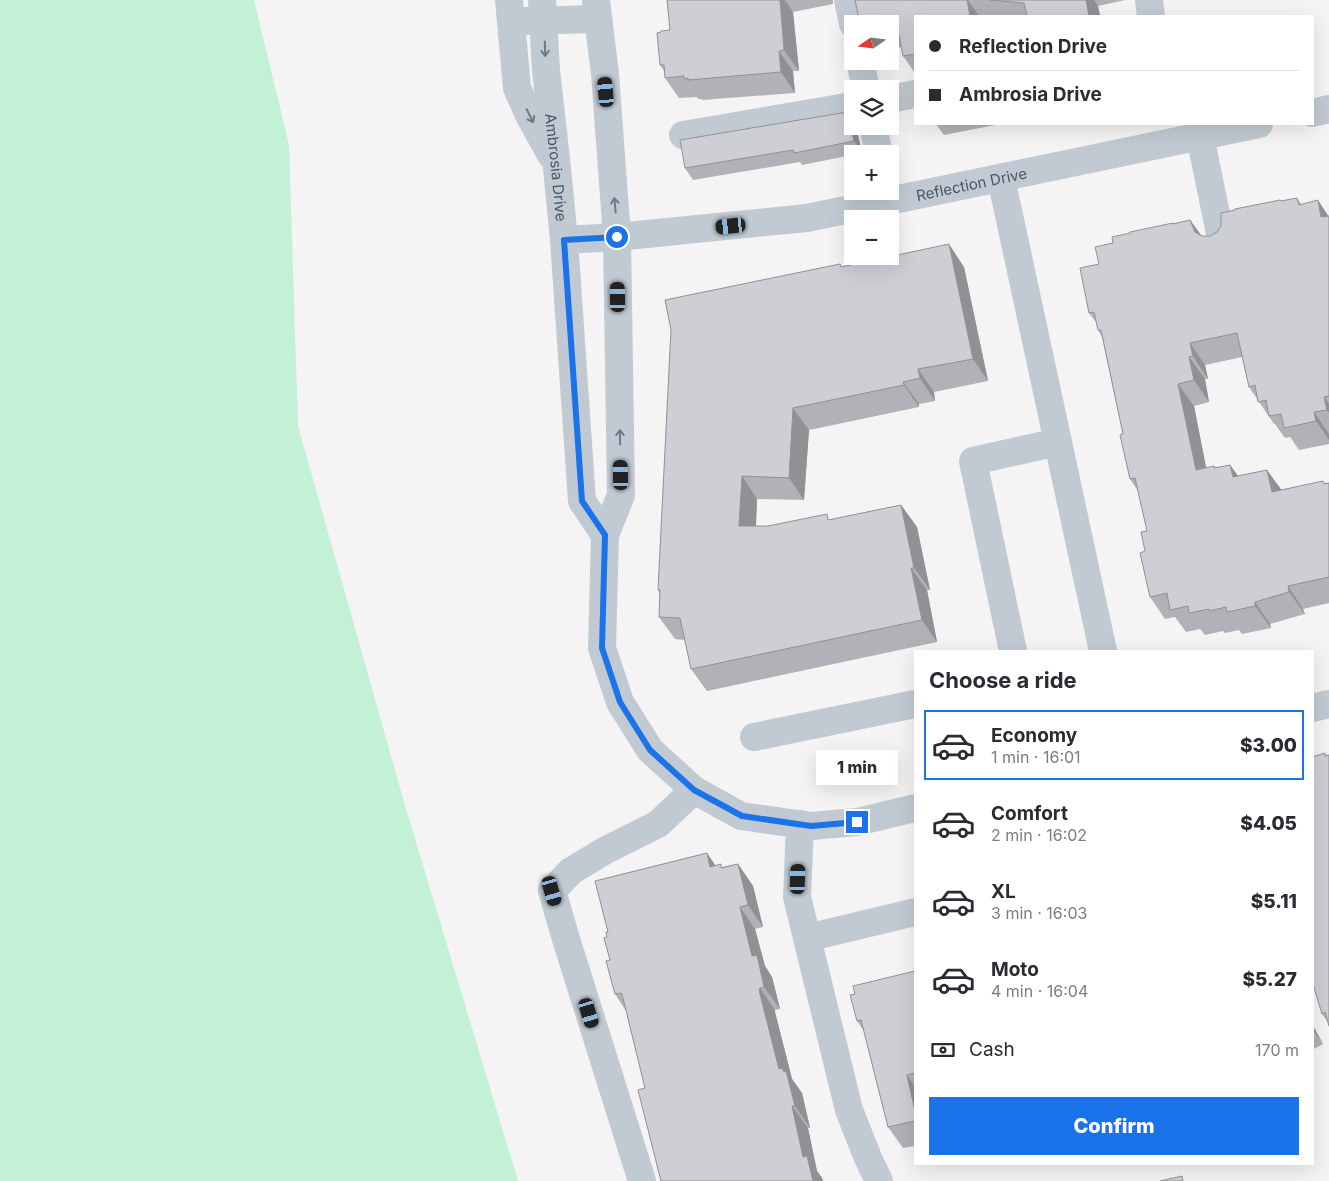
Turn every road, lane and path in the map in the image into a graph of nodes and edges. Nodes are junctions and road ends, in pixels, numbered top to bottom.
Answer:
1 (848, 0) edge
2 (1149, 0) edge
3 (596, 9) edge
4 (543, 10) edge
5 (510, 11) edge
6 (851, 15) edge
7 (1151, 15) edge
8 (914, 94) edge
9 (899, 97) edge
10 (844, 107) edge
11 (1254, 125) edge
12 (683, 135) dead end
13 (1200, 136) junction
14 (557, 168) junction
15 (1001, 178) junction
16 (899, 194) edge
17 (872, 200) edge
18 (617, 237) junction
19 (564, 240) junction
20 (1222, 243) edge
21 (1058, 442) junction
22 (605, 535) junction
23 (1013, 650) edge
24 (1103, 650) edge
25 (914, 704) edge
26 (1329, 704) edge
27 (1314, 708) edge
28 (754, 737) dead end
29 (694, 790) junction
30 (914, 808) edge
31 (800, 824) junction
32 (914, 912) edge
33 (807, 938) junction
34 (642, 1181) edge
35 (879, 1181) edge

1 - 6 street
2 - 7 street
3 - 4 street
18 -> 3 street
4 - 5 street
4 -> 14 street, Ambrosia Drive
5 -> 14 street
8 - 9 street
10 - 12 street
11 - 13 street, Reflection Drive
13 - 15 street, Reflection Drive
13 - 20 street
14 - 19 street, Ambrosia Drive
15 - 16 street, Reflection Drive
15 - 21 street
17 - 18 street, Reflection Drive
18 - 19 street, Reflection Drive
22 -> 18 street
19 - 22 street, Ambrosia Drive
21 - 23 street
21 - 24 street
22 - 29 street
25 - 28 street
26 - 27 street
29 - 31 street
29 - 34 street
30 - 31 street
31 - 33 street
32 - 33 street
33 - 35 street

